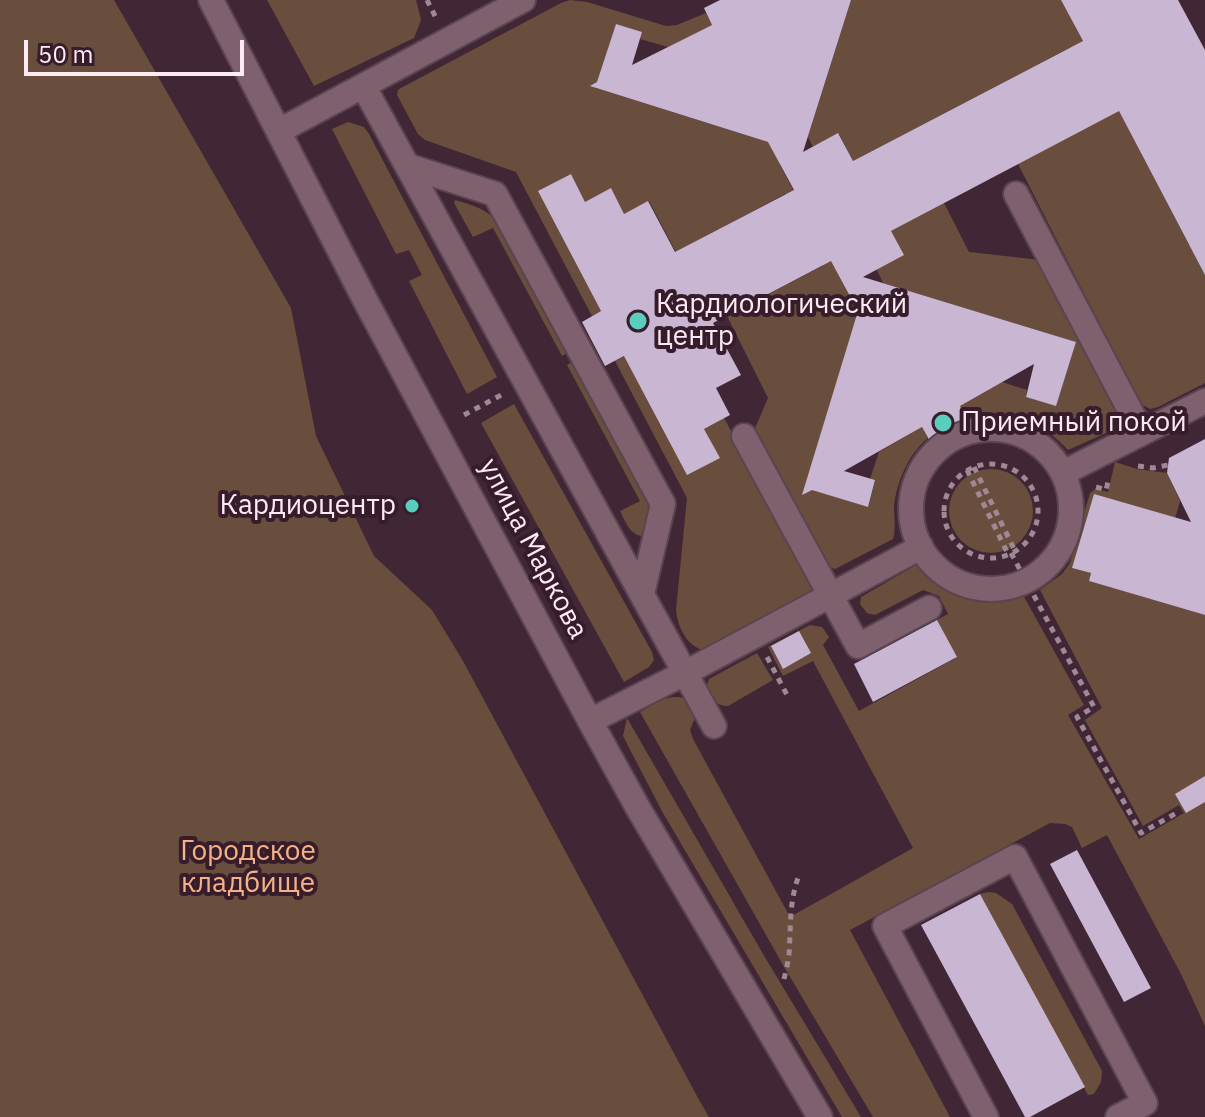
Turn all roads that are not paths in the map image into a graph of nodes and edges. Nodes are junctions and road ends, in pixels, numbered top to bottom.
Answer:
1 (211, 0) edge
2 (523, 0) edge
3 (364, 87) junction
4 (279, 131) junction
5 (408, 166) junction
6 (1016, 194) dead end
7 (1205, 401) edge
8 (1142, 433) junction
9 (744, 436) dead end
10 (1063, 473) junction
11 (921, 547) junction
12 (642, 594) junction
13 (830, 595) junction
14 (929, 608) dead end
15 (685, 673) junction
16 (590, 721) junction
17 (714, 726) dead end
18 (820, 1117) edge
19 (986, 1117) edge
20 (1118, 1117) edge

1 - 4 street, улица Маркова
2 - 3 street
3 - 4 street
3 - 5 street
4 - 16 street, улица Маркова
5 - 12 street
5 - 12 street
6 - 8 street
7 - 8 street
8 - 10 street
9 - 13 street
10 - 11 street
10 - 11 street
11 - 13 street
12 - 15 street
13 - 14 street
13 - 15 street
15 - 16 street
15 - 17 street
16 - 18 street, улица Маркова
19 - 20 street

